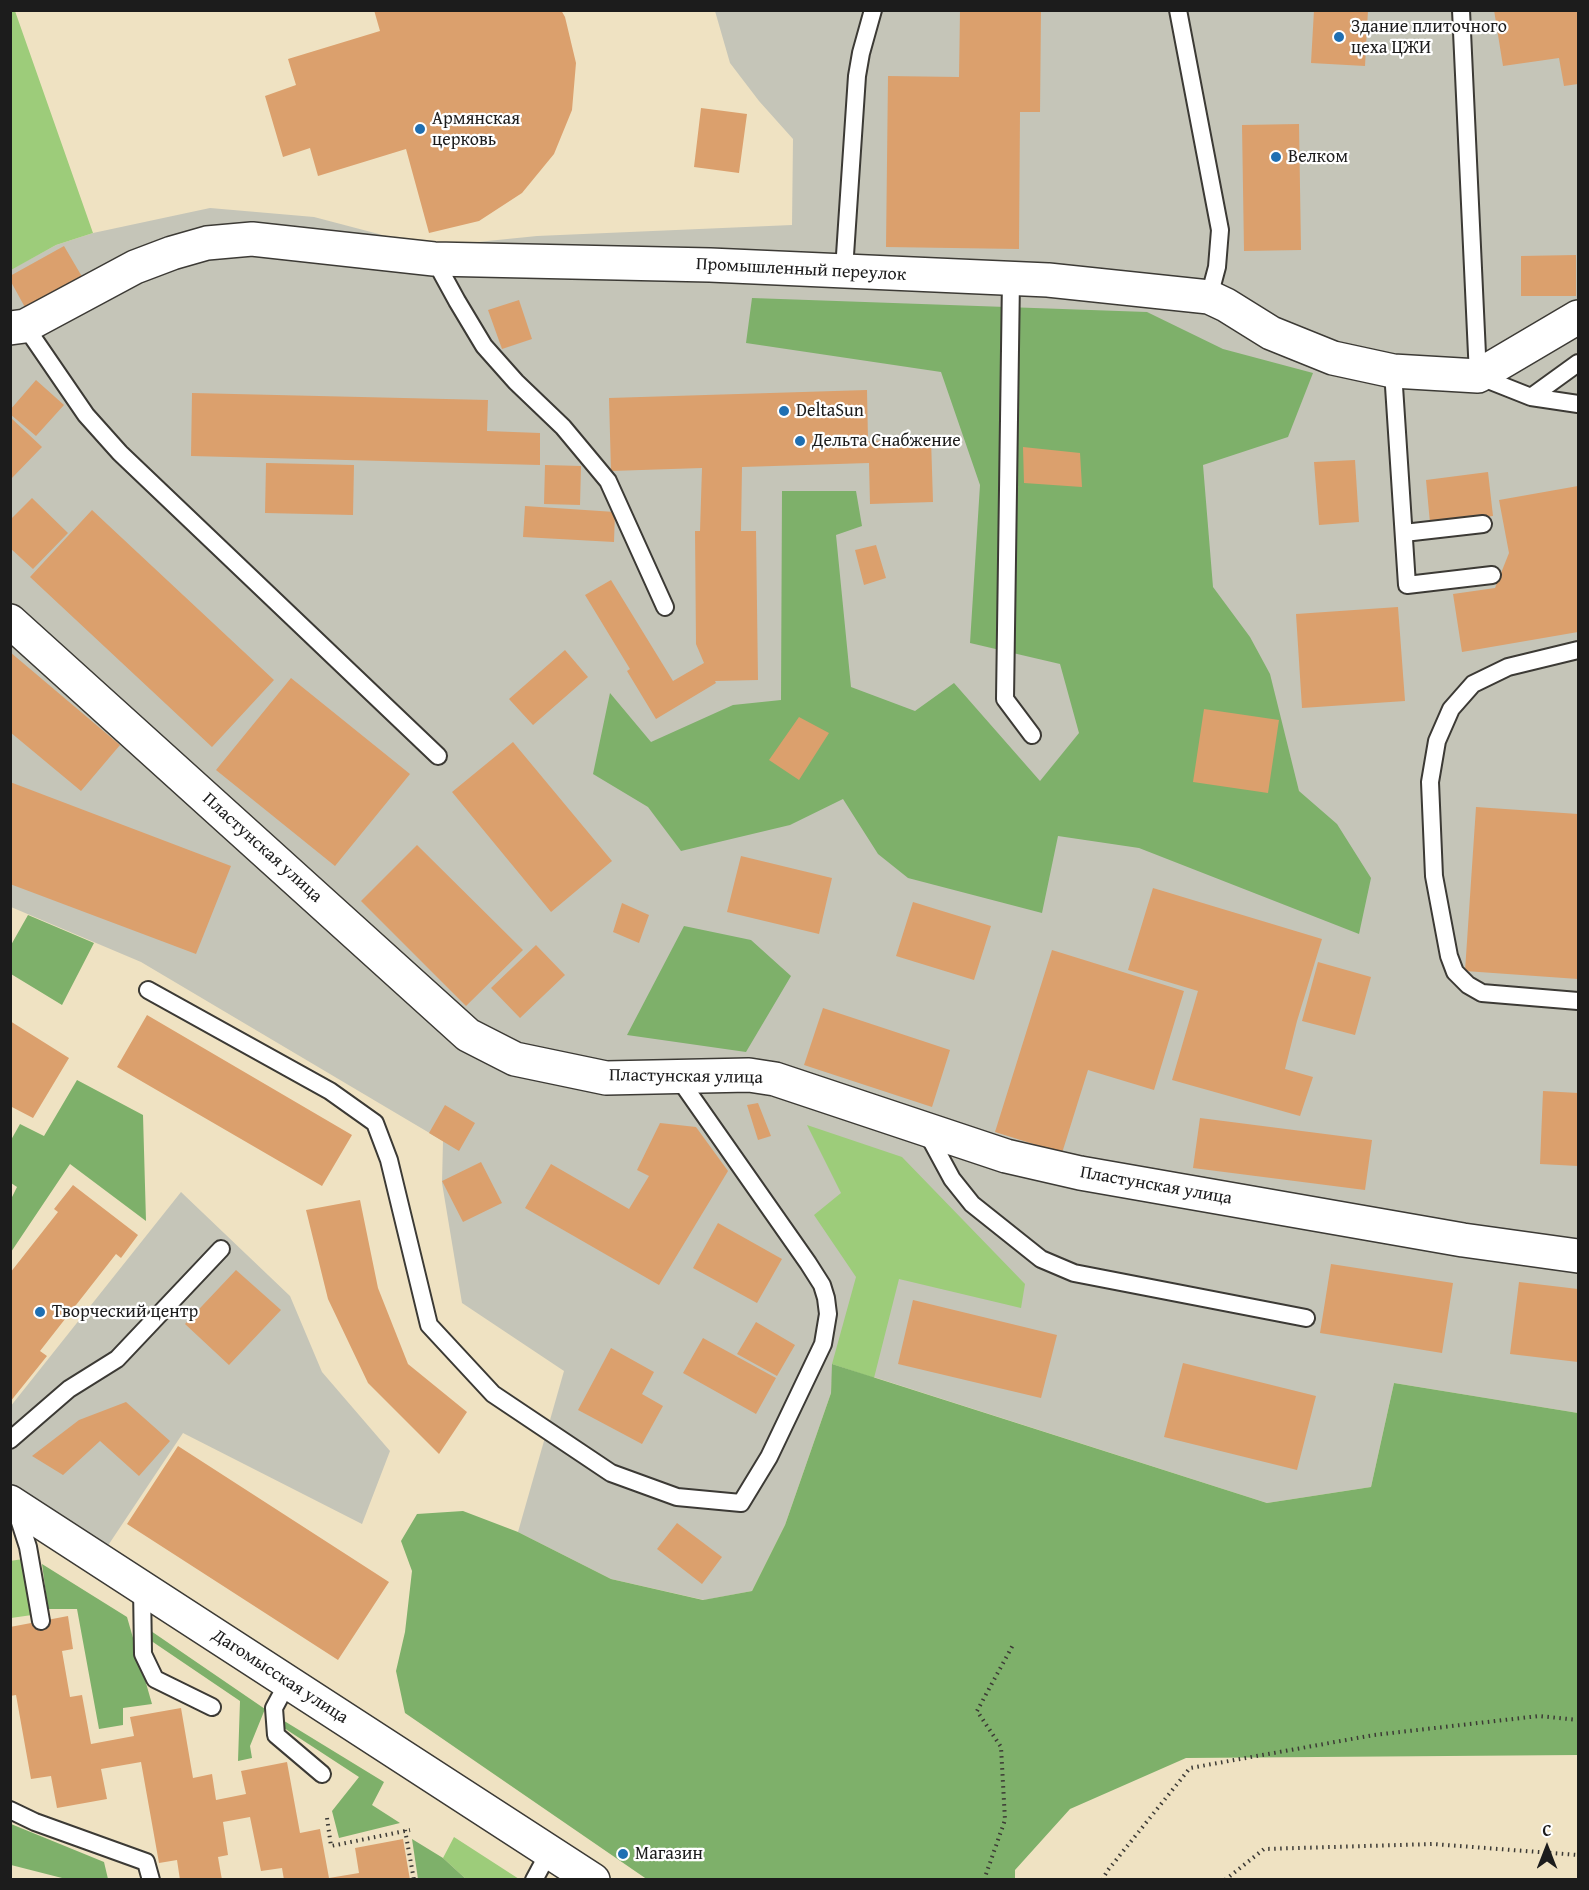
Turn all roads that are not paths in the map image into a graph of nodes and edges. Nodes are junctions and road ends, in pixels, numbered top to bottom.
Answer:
1 (873, 10) edge
2 (1178, 10) edge
3 (1461, 10) edge
4 (434, 259) junction
5 (844, 270) junction
6 (1011, 279) junction
7 (1209, 297) junction
8 (1578, 317) edge
9 (18, 327) edge
10 (1578, 363) edge
11 (1393, 371) junction
12 (1478, 376) junction
13 (1531, 397) junction
14 (1578, 404) edge
15 (1483, 524) dead end
16 (1404, 532) junction
17 (1492, 575) dead end
18 (665, 607) dead end
19 (10, 621) edge
20 (1578, 650) edge
21 (1032, 735) dead end
22 (438, 756) dead end
23 (148, 990) dead end
24 (1578, 1001) edge
25 (677, 1076) junction
26 (926, 1131) junction
27 (221, 1250) dead end
28 (1578, 1257) edge
29 (1306, 1318) dead end
30 (10, 1440) edge
31 (16, 1513) edge
32 (142, 1587) junction
33 (41, 1621) dead end
34 (288, 1682) junction
35 (212, 1707) dead end
36 (322, 1774) dead end
37 (10, 1810) edge
38 (542, 1866) edge
39 (151, 1880) edge
40 (592, 1880) edge

1 - 5 lane
2 - 7 lane
3 - 12 lane
4 - 5 street, Промышленный переулок
4 - 9 street, Промышленный переулок
4 - 18 lane
5 - 6 street, Промышленный переулок
6 - 7 street, Промышленный переулок
6 - 21 lane
7 - 11 street, Промышленный переулок
8 - 12 street
9 - 22 lane
10 - 13 lane
11 - 12 street, Промышленный переулок
11 - 16 lane
12 - 13 lane
13 - 14 lane
15 - 16 lane
16 - 17 lane
19 - 25 street, Пластунская улица
20 - 24 lane
23 - 25 lane
25 - 26 street, Пластунская улица
26 - 28 street, Пластунская улица
26 - 29 lane
27 - 30 lane
31 - 32 street, Дагомысская улица
31 - 33 lane
32 - 34 street, Дагомысская улица
32 - 35 lane
34 - 36 lane
34 - 38 street, Дагомысская улица
37 - 39 lane
38 - 40 street, Дагомысская улица

